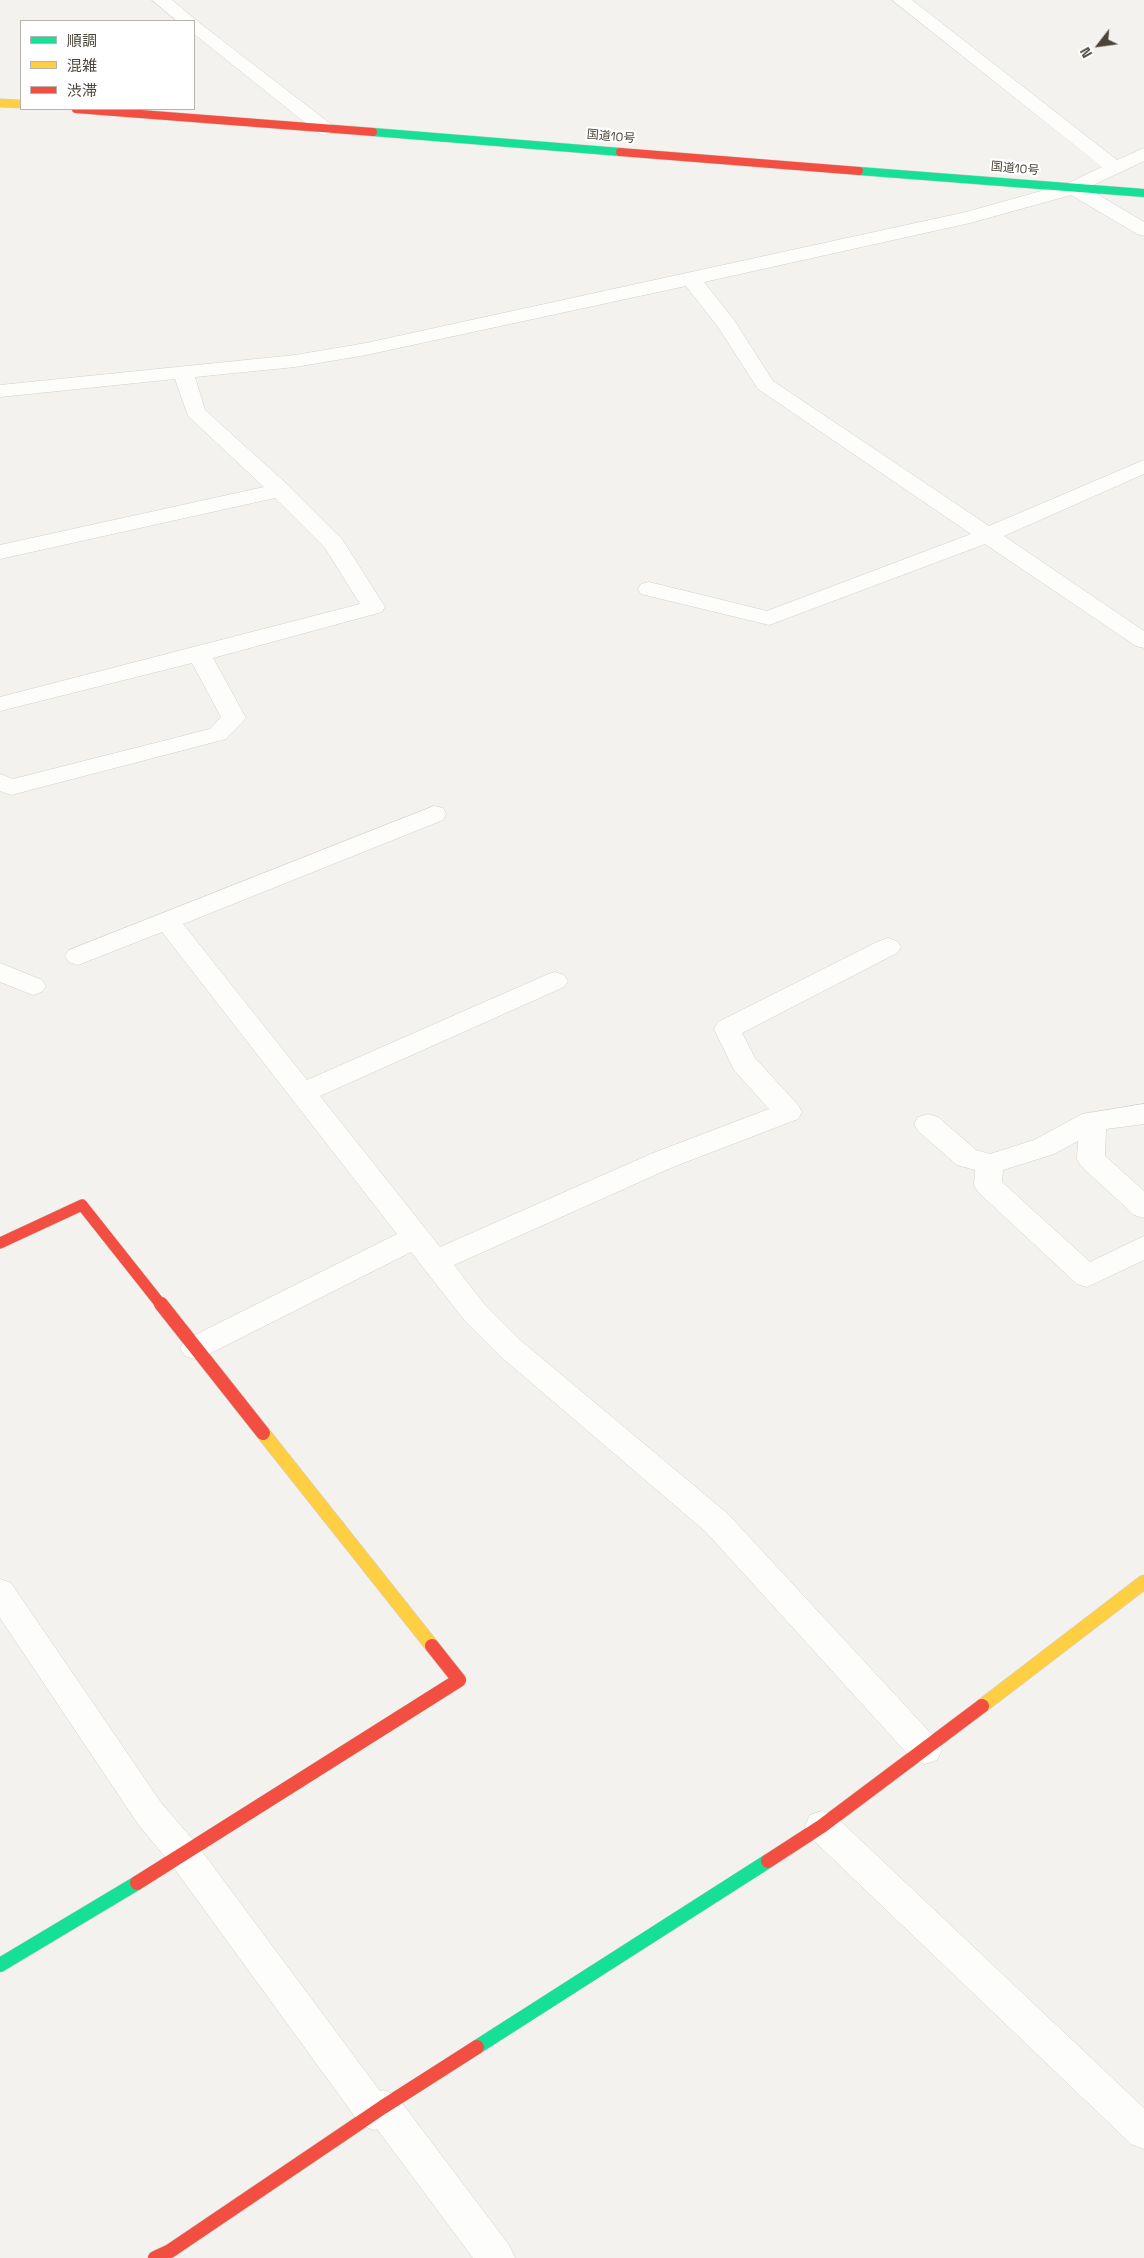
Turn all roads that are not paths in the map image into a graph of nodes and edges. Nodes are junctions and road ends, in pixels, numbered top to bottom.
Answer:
1 (161, 0) edge
2 (902, 0) edge
3 (187, 20) edge
4 (195, 27) edge
5 (0, 103) edge
6 (20, 104) edge
7 (88, 110) edge
8 (326, 129) junction
9 (1144, 154) edge
10 (1114, 167) junction
11 (1073, 188) junction
12 (1144, 193) edge
13 (1144, 230) edge
14 (692, 280) junction
15 (183, 372) junction
16 (0, 392) edge
17 (1144, 466) edge
18 (280, 490) junction
19 (988, 535) junction
20 (0, 552) edge
21 (650, 589) dead end
22 (1144, 641) edge
23 (199, 654) junction
24 (0, 704) edge
25 (0, 782) edge
26 (434, 814) dead end
27 (167, 921) junction
28 (888, 946) dead end
29 (78, 956) dead end
30 (0, 972) edge
31 (555, 981) dead end
32 (33, 986) dead end
33 (302, 1093) junction
34 (1144, 1114) edge
35 (1092, 1120) junction
36 (928, 1124) dead end
37 (990, 1164) junction
38 (1144, 1208) edge
39 (415, 1237) junction
40 (0, 1243) edge
41 (1144, 1247) edge
42 (434, 1262) junction
43 (195, 1348) junction
44 (1144, 1582) edge
45 (0, 1592) edge
46 (925, 1750) junction
47 (822, 1826) junction
48 (184, 1853) junction
49 (0, 1965) edge
50 (379, 2110) junction
51 (1144, 2132) edge
52 (155, 2258) edge
53 (496, 2258) edge

1 - 3 street
2 - 10 street
4 - 8 street
5 - 6 main road
7 - 8 main road, 国道10号
8 - 11 main road, 国道10号
9 - 10 street
10 - 11 street
11 - 12 main road, 国道10号
11 - 13 street
11 - 14 street
14 - 15 street
14 - 19 street
15 - 16 street
15 - 18 street
17 - 19 street
18 - 20 street
18 - 23 street
19 - 21 street
19 - 22 street
23 - 24 street
23 - 25 street
26 - 27 street
27 - 29 street
27 - 33 street
28 - 42 street
30 - 32 street
31 - 33 street
33 - 39 street
34 - 35 street
35 - 37 street
35 - 38 street
36 - 37 street
37 - 41 street
39 - 42 street
39 - 43 street
40 - 43 main road
42 - 46 street
43 - 48 main road
44 - 46 main road
45 - 48 street
46 - 47 main road
47 - 50 main road
47 - 51 street
48 - 49 main road
48 - 50 street
50 - 52 main road
50 - 53 street

